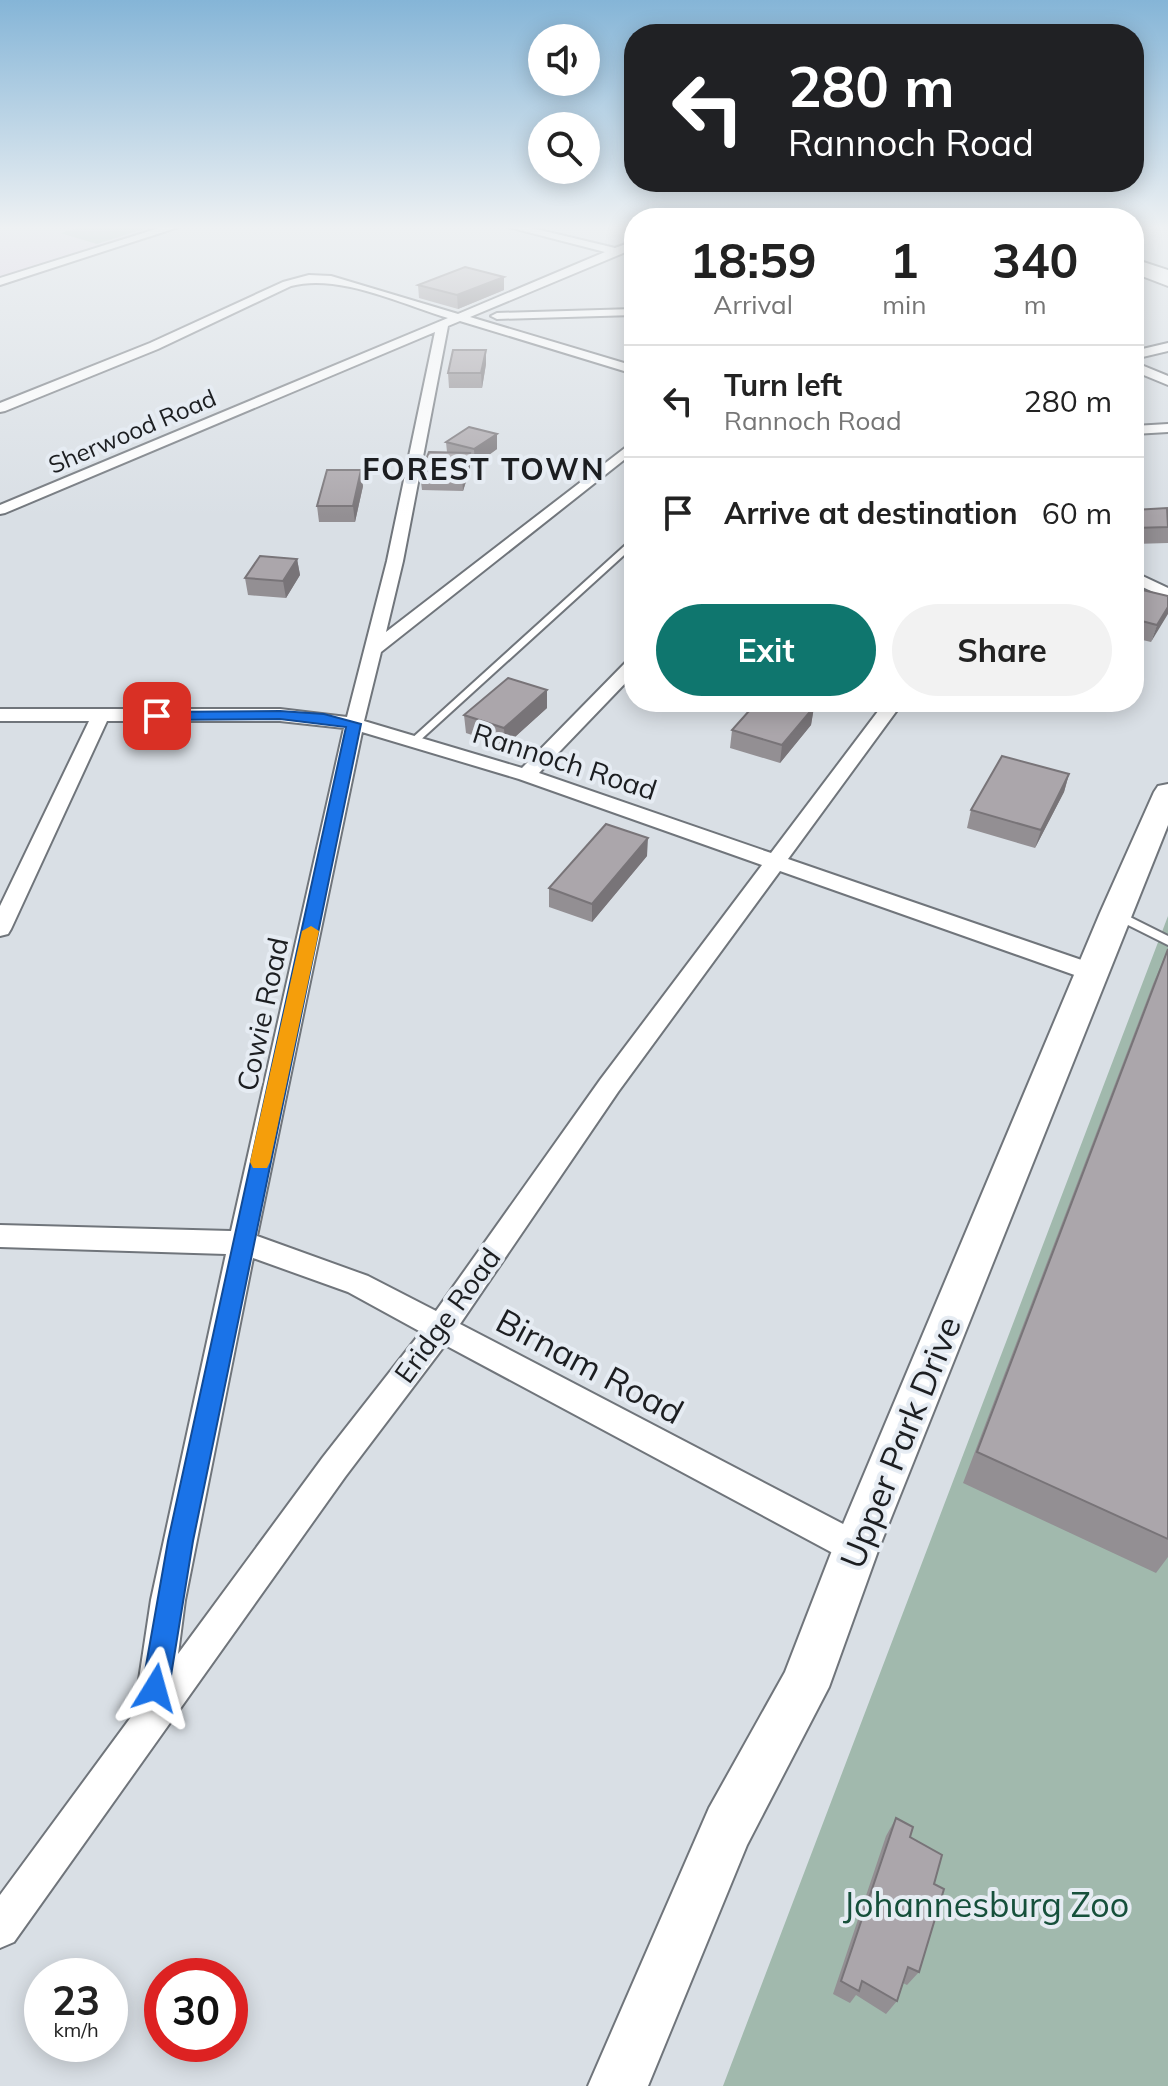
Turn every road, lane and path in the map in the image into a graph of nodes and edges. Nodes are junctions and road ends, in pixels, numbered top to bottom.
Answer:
1 (205, 322) edge
2 (450, 322) joint
3 (451, 322) edge
4 (1168, 347) edge
5 (1144, 353) edge
6 (624, 367) edge
7 (1144, 370) edge
8 (1168, 381) edge
9 (0, 408) edge
10 (1168, 428) edge
11 (1144, 429) edge
12 (624, 453) edge
13 (0, 510) edge
14 (624, 551) edge
15 (1144, 582) edge
16 (1168, 594) edge
17 (373, 650) junction
18 (624, 674) edge
19 (887, 712) edge
20 (0, 715) edge
21 (100, 716) junction
22 (354, 724) junction
23 (413, 742) junction
24 (526, 775) junction
25 (1168, 792) edge
26 (775, 863) junction
27 (1115, 913) junction
28 (0, 929) edge
29 (1168, 941) edge
30 (1091, 972) junction
31 (0, 1236) edge
32 (242, 1243) junction
33 (441, 1328) junction
34 (856, 1548) junction
35 (151, 1717) junction
36 (0, 1928) edge
37 (618, 2086) edge

1 - 9 street
2 - 13 street, Sherwood Road
2 - 17 street, Cowie Road
3 - 6 street
4 - 5 street
7 - 8 street
10 - 11 street
12 - 17 street
14 - 23 lane
15 - 16 street
17 - 22 street, Cowie Road
18 - 24 street
19 - 26 street, Eridge Road
20 - 21 street, Rannoch Road
21 - 22 street, Rannoch Road
21 - 28 street
22 - 23 street, Rannoch Road
22 - 32 street, Cowie Road
23 - 24 street, Rannoch Road
24 - 26 street, Rannoch Road
25 - 27 main road, Upper Park Drive
26 - 30 street, Rannoch Road
26 - 33 street, Eridge Road
27 - 29 lane
27 - 30 main road, Upper Park Drive
30 - 34 main road, Upper Park Drive
31 - 32 street, Birnam Road
32 - 33 street, Birnam Road
32 - 35 street, Cowie Road
33 - 34 street, Birnam Road
33 - 35 street, Eridge Road
34 - 37 main road, Upper Park Drive
35 - 36 street, Eridge Road

